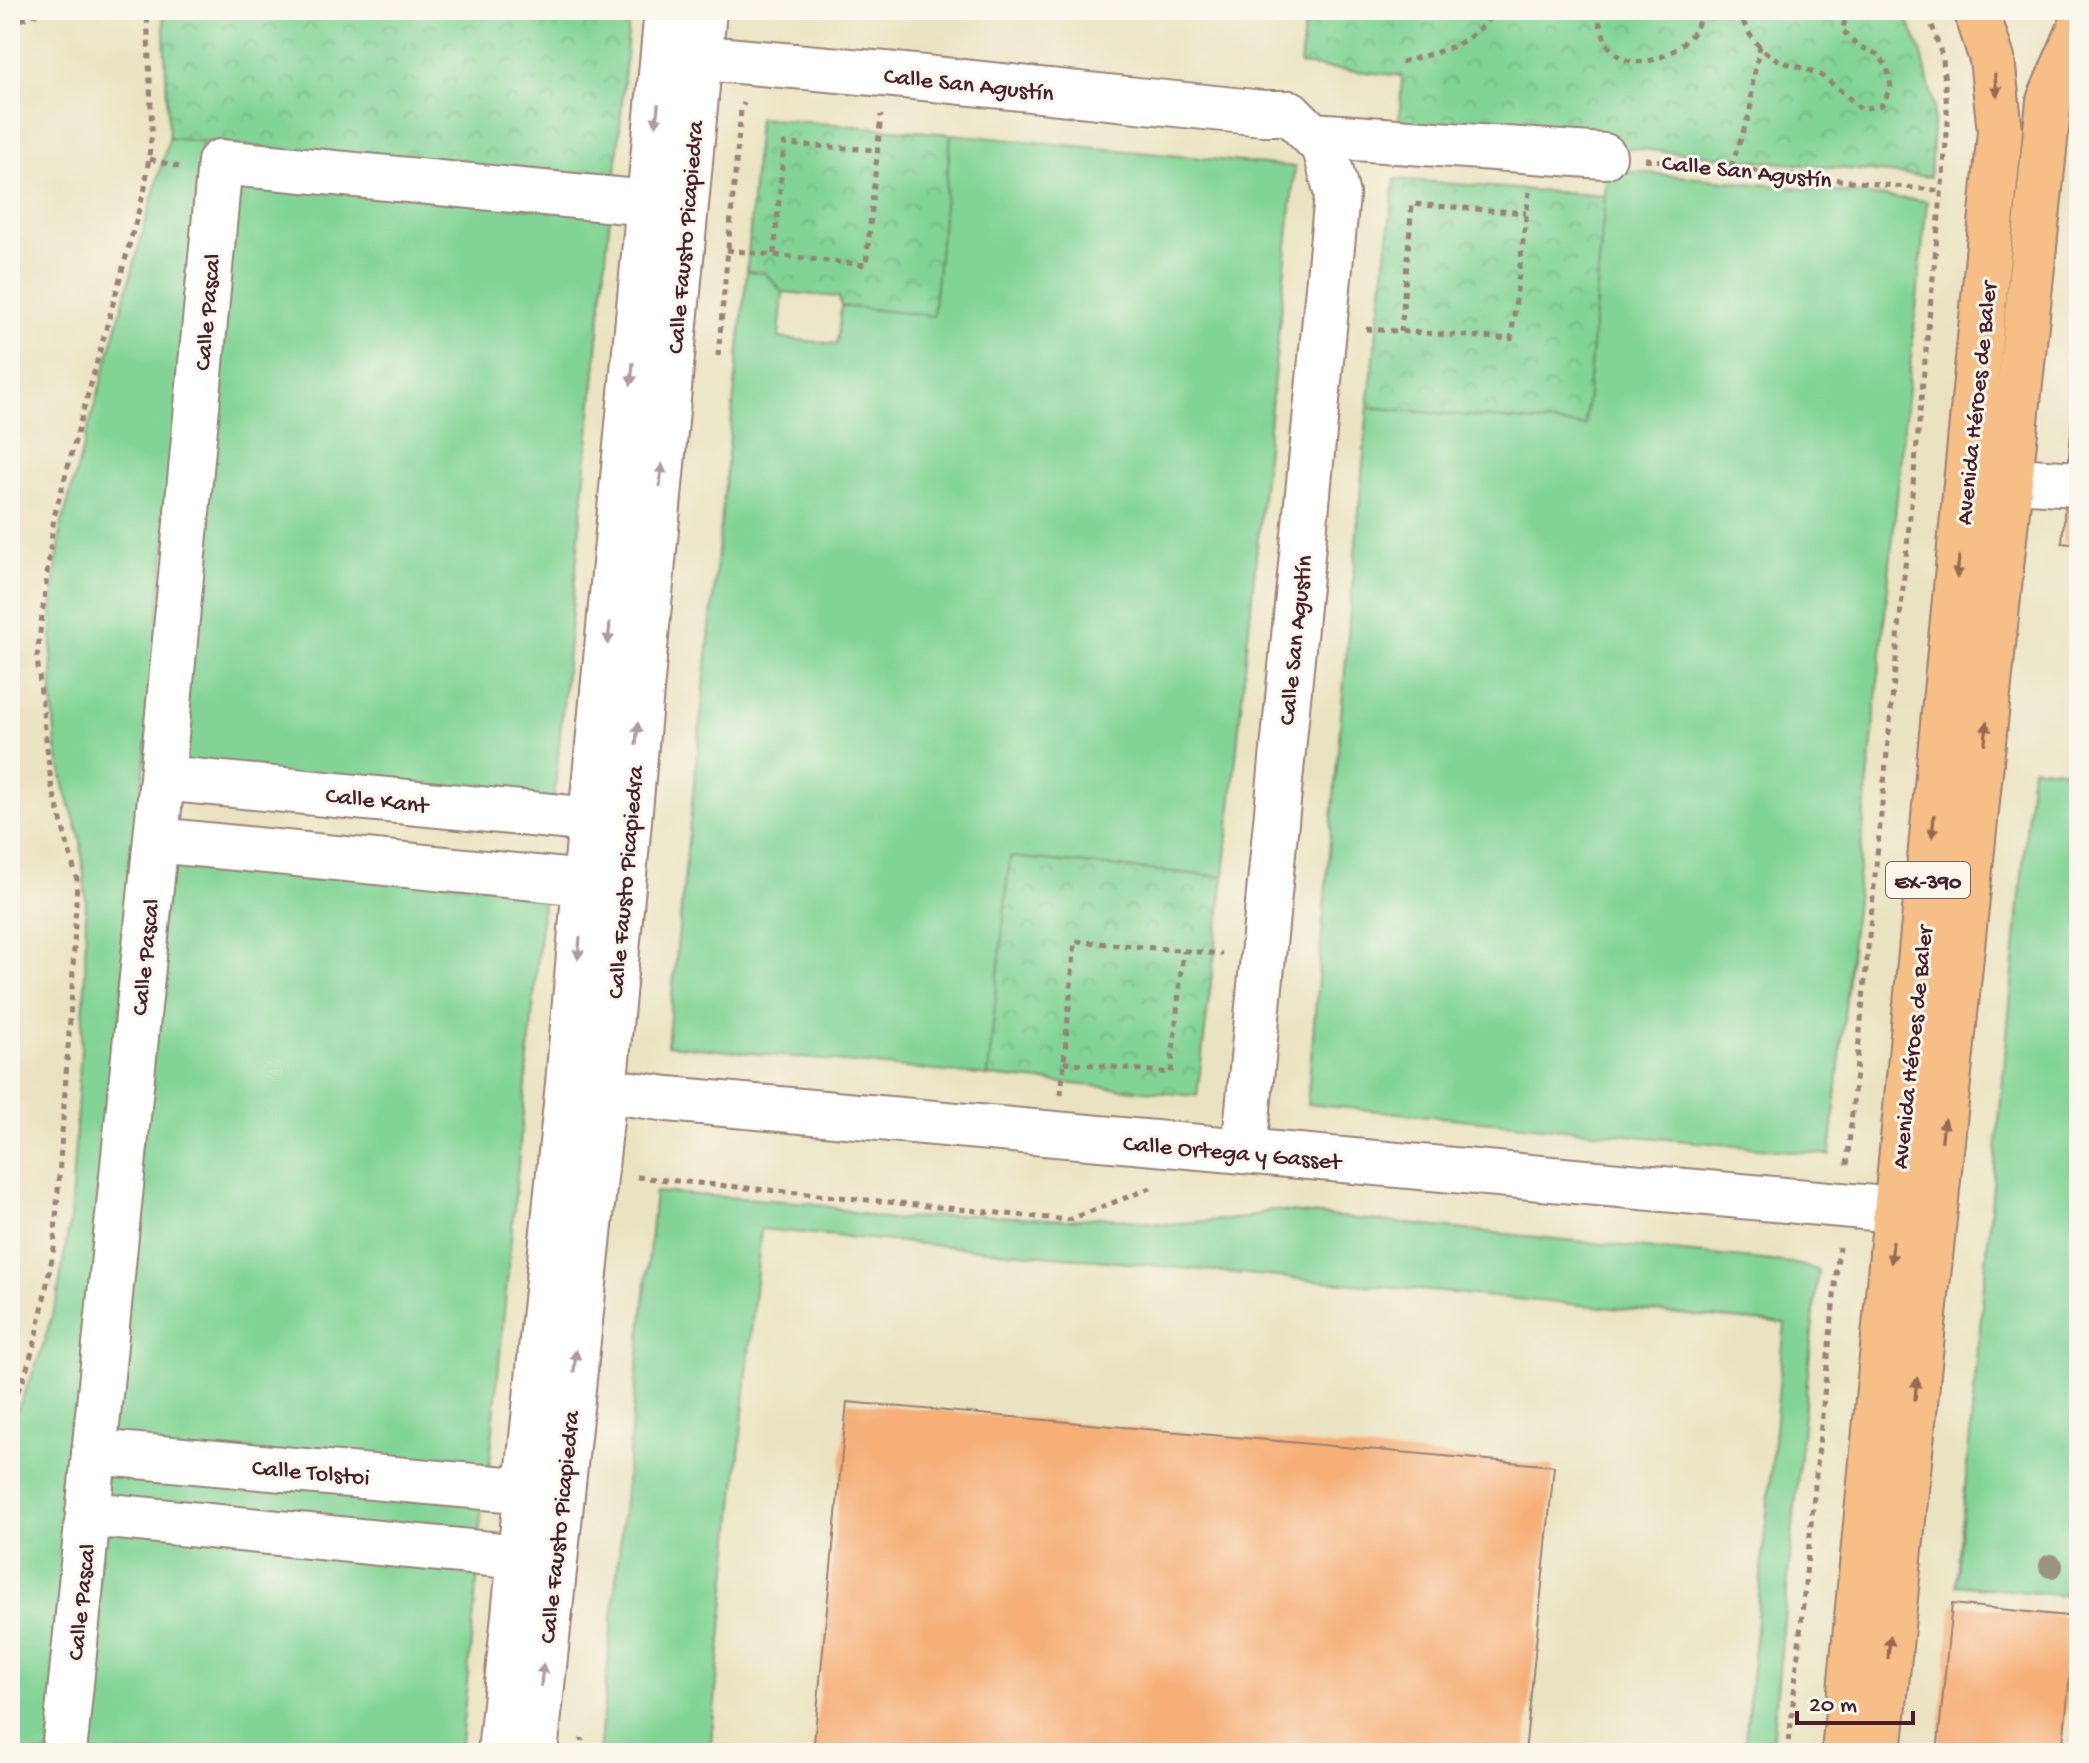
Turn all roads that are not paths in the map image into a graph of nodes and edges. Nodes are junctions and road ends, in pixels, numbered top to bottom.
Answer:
1 (667, 10) edge
2 (704, 10) edge
3 (1976, 10) edge
4 (2079, 31) edge
5 (682, 56) junction
6 (1313, 135) junction
7 (1604, 156) road end
8 (648, 203) junction
9 (2012, 480) junction
10 (2079, 484) edge
11 (162, 778) junction
12 (592, 820) junction
13 (156, 840) junction
14 (585, 883) junction
15 (586, 1088) junction
16 (1244, 1151) junction
17 (1896, 1210) junction
18 (94, 1452) junction
19 (528, 1491) junction
20 (89, 1514) junction
21 (521, 1557) junction
22 (64, 1753) edge
23 (500, 1753) edge
24 (535, 1753) edge
25 (1844, 1753) edge
26 (1879, 1753) edge

1 - 5 street, Calle Fausto Picapiedra
2 - 5 street, Calle Fausto Picapiedra
3 -> 17 main road, Avenida Héroes de Baler / EX-390
4 - 9 main road, Avenida Héroes de Baler / EX-390
5 - 6 street, Calle San Agustín
5 -> 8 street, Calle Fausto Picapiedra
15 -> 5 street, Calle Fausto Picapiedra
6 - 7 street
6 - 16 street, Calle San Agustín
8 - 11 street, Calle Pascal
8 -> 12 street, Calle Fausto Picapiedra
9 - 10 street
26 -> 9 main road, Avenida Héroes de Baler / EX-390
11 - 12 street, Calle Kant
11 - 13 street, Calle Pascal
12 - 14 street, Calle Fausto Picapiedra
13 - 14 street
13 - 18 street, Calle Pascal
14 -> 15 street, Calle Fausto Picapiedra
15 - 16 street, Calle Ortega y Gasset
15 - 19 street, Calle Fausto Picapiedra
24 -> 15 street, Calle Fausto Picapiedra
16 - 17 street, Calle Ortega y Gasset
17 -> 25 main road, Avenida Héroes de Baler / EX-390
18 - 19 street, Calle Tolstoi
18 - 20 street, Calle Pascal
19 - 21 street, Calle Fausto Picapiedra
20 - 21 street
20 - 22 street, Calle Pascal
21 - 23 street, Calle Fausto Picapiedra

